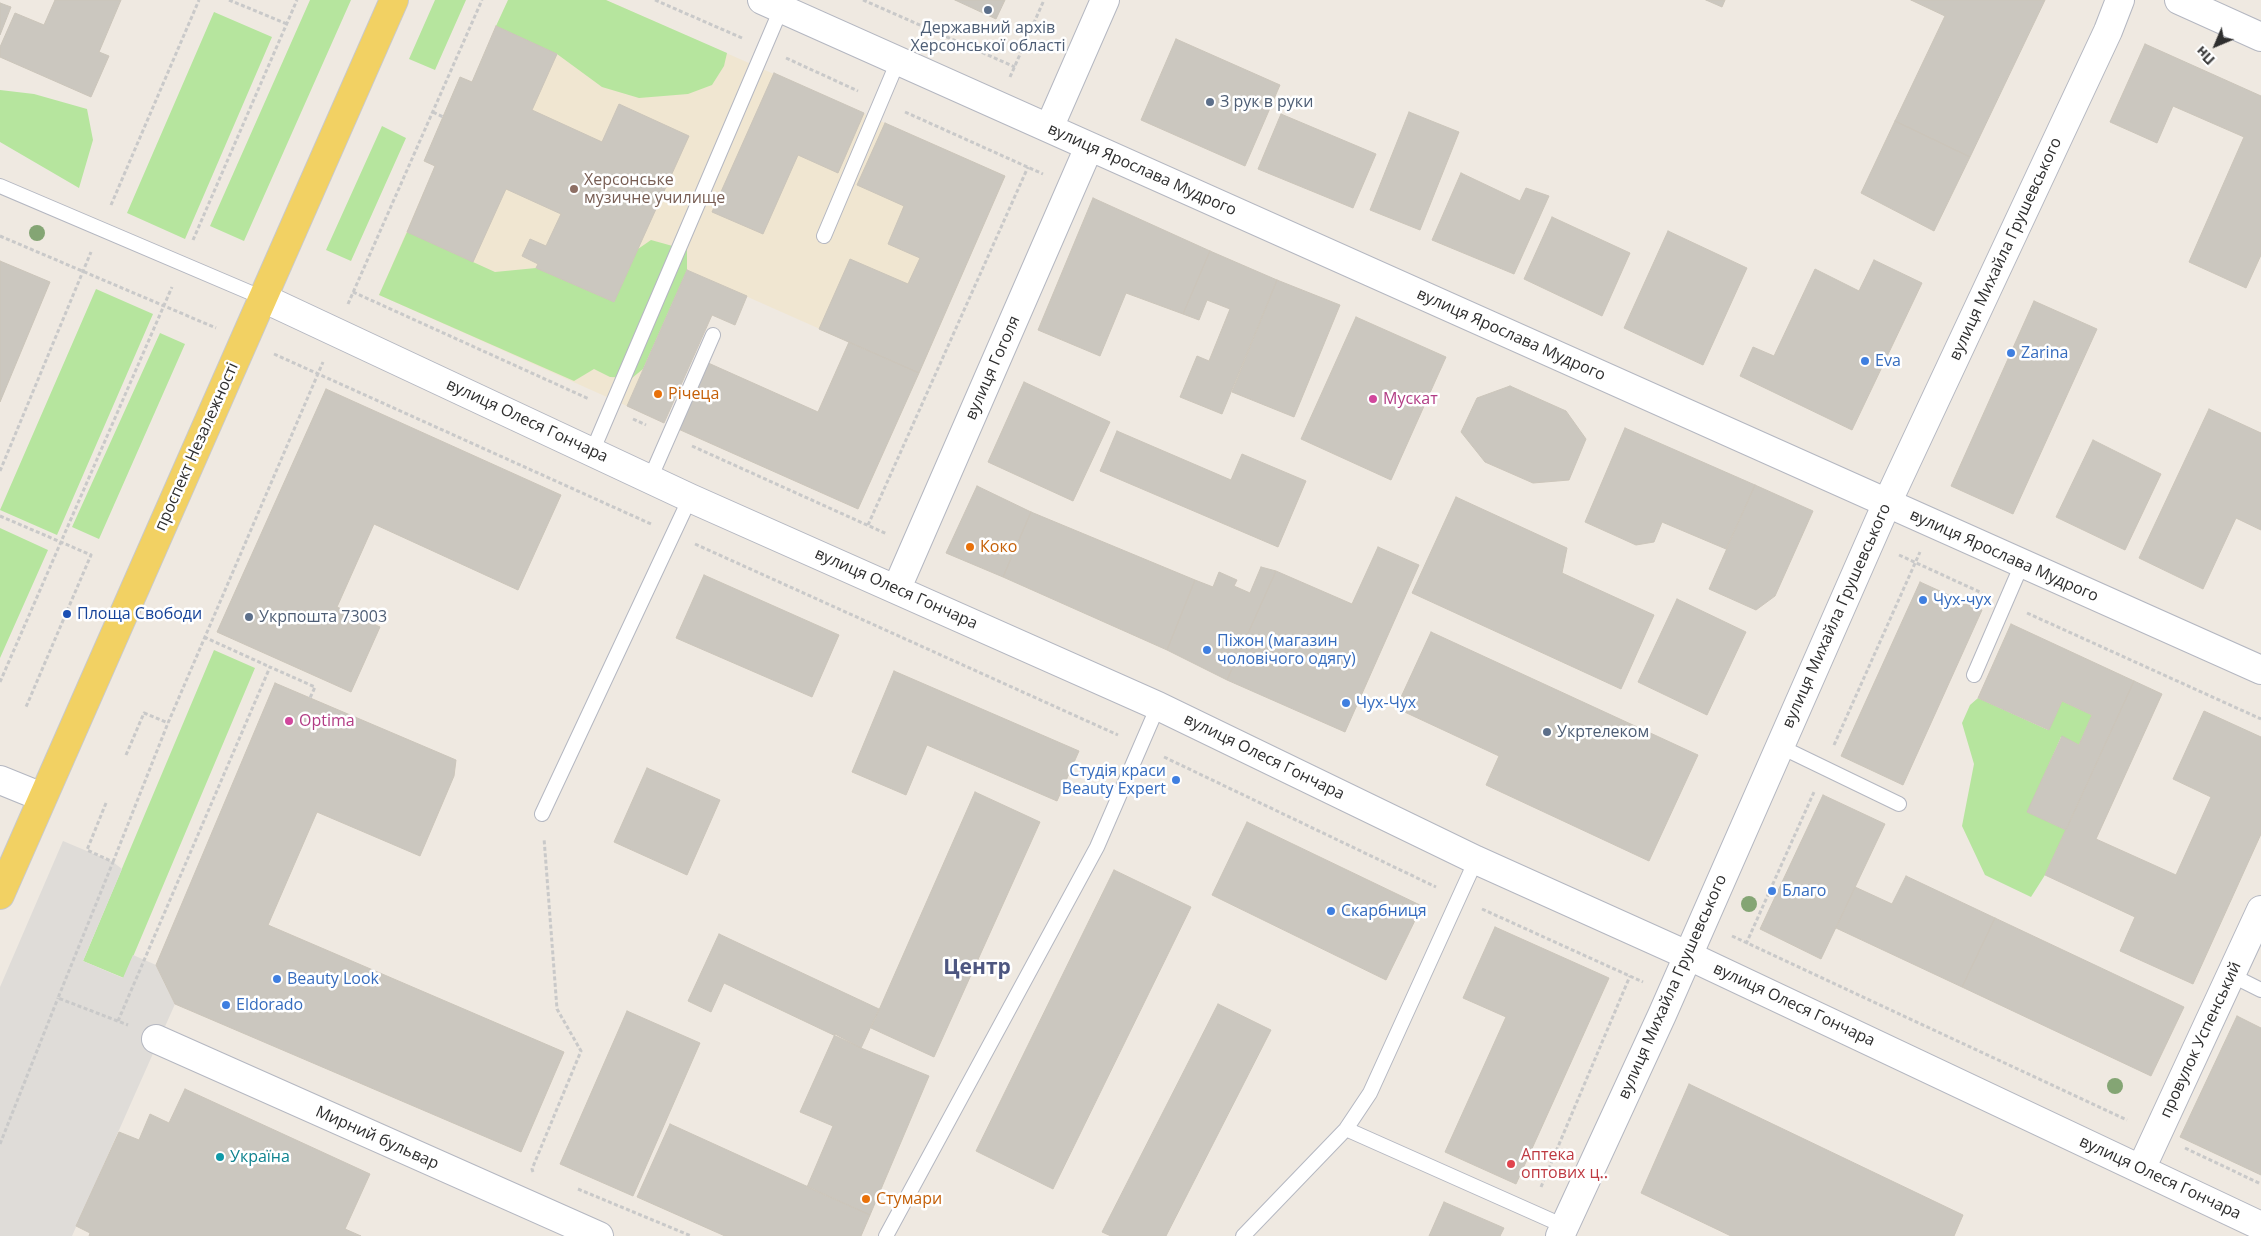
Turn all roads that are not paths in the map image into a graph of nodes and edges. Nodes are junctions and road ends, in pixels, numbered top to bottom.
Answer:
1 (394, 0) edge
2 (1105, 0) edge
3 (2120, 0) edge
4 (2179, 0) edge
5 (772, 4) edge
6 (2261, 37) edge
7 (898, 61) junction
8 (1048, 128) junction
9 (1089, 147) junction
10 (0, 186) edge
11 (824, 236) dead end
12 (263, 298) junction
13 (713, 335) dead end
14 (592, 452) junction
15 (650, 479) junction
16 (690, 498) junction
17 (1887, 503) junction
18 (2022, 564) junction
19 (897, 588) junction
20 (2261, 670) edge
21 (1974, 675) dead end
22 (1158, 706) junction
23 (1779, 746) junction
24 (0, 780) edge
25 (42, 798) junction
26 (1899, 804) dead end
27 (542, 814) road end
28 (1476, 860) junction
29 (0, 895) edge
30 (2261, 910) edge
31 (1687, 955) junction
32 (2231, 975) junction
33 (2261, 990) edge
34 (156, 1039) road end
35 (1346, 1129) junction
36 (2142, 1169) junction
37 (2261, 1226) edge
38 (1562, 1231) edge
39 (599, 1236) edge
40 (886, 1236) edge
41 (1243, 1236) edge

1 - 12 main road, проспект Незалежності
2 - 8 street
3 - 17 street, вулиця Михайла Грушевського
4 - 6 street
5 - 7 street, вулиця Ярослава Мудрого
5 - 14 lane
7 - 8 street, вулиця Ярослава Мудрого
7 - 11 lane
8 - 9 street, вулиця Ярослава Мудрого
9 - 17 street, вулиця Ярослава Мудрого
9 - 19 street, вулиця Гоголя
10 - 12 lane
12 - 14 street, вулиця Олеся Гончара
12 - 25 main road, проспект Незалежності
13 - 15 lane
14 - 15 street, вулиця Олеся Гончара
15 - 16 street, вулиця Олеся Гончара
16 - 19 street, вулиця Олеся Гончара
16 - 27 lane
17 - 18 street, вулиця Ярослава Мудрого
17 - 23 street, вулиця Михайла Грушевського
18 - 20 street, вулиця Ярослава Мудрого
18 - 21 lane
19 - 22 street, вулиця Олеся Гончара
22 - 28 street, вулиця Олеся Гончара
22 - 40 lane
23 - 26 lane
23 - 31 street, вулиця Михайла Грушевського
24 - 25 street
25 - 29 main road, проспект Незалежності
28 - 31 street, вулиця Олеся Гончара
28 - 35 lane
30 - 32 street, провулок Успенський
31 - 36 street, вулиця Олеся Гончара
31 - 38 street, вулиця Михайла Грушевського
32 - 33 lane
32 - 36 street, провулок Успенський
34 - 39 street, Мирний бульвар
35 - 38 lane
35 - 41 lane
36 - 37 street, вулиця Олеся Гончара

